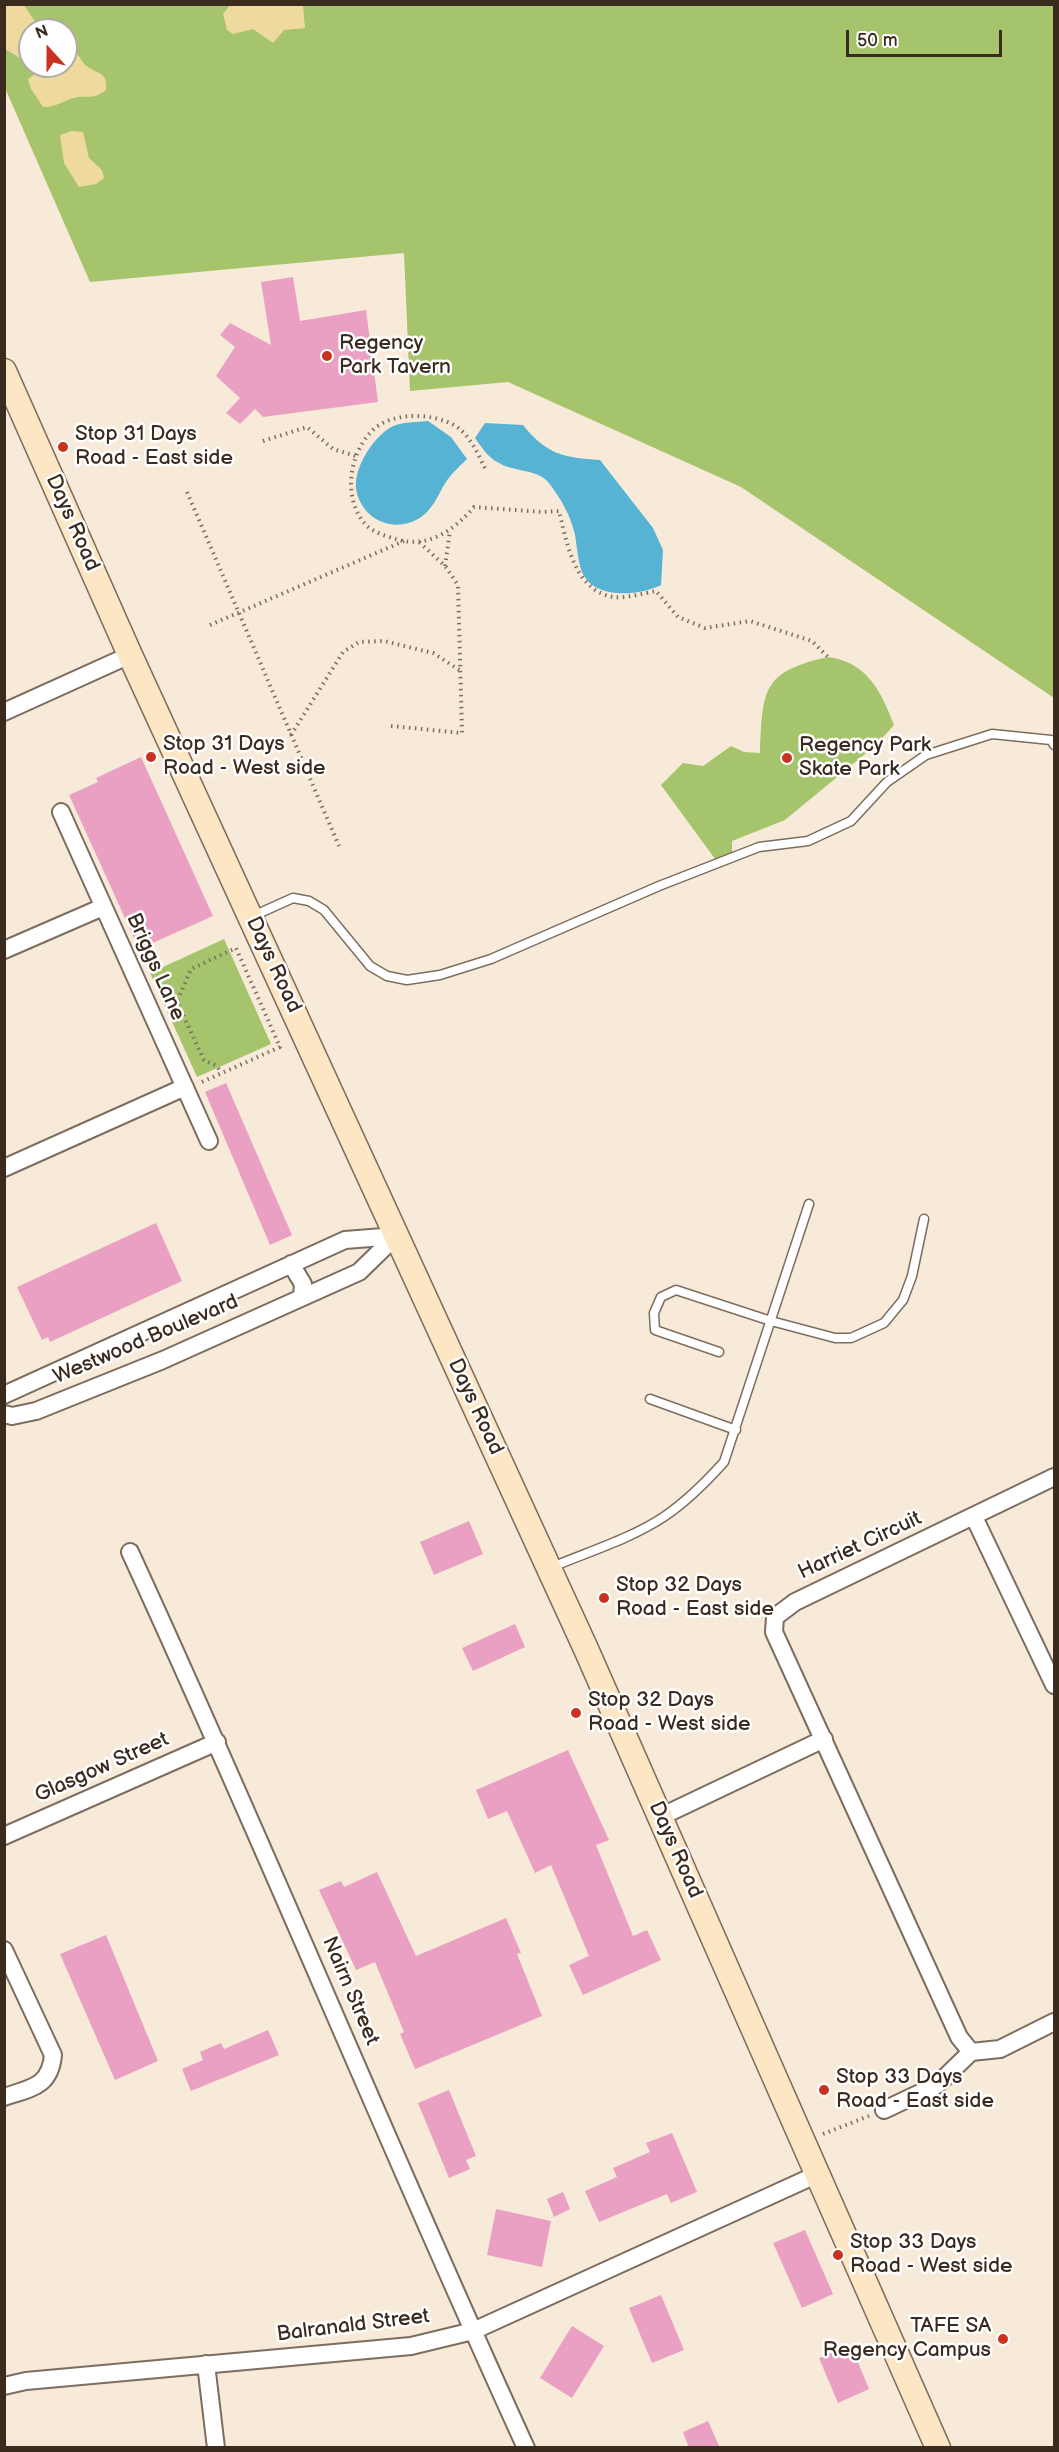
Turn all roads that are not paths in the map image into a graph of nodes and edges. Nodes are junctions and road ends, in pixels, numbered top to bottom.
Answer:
1 (4, 371) edge
2 (130, 655) junction
3 (4, 712) edge
4 (1054, 745) edge
5 (61, 812) dead end
6 (103, 907) junction
7 (250, 917) junction
8 (4, 950) edge
9 (193, 1085) junction
10 (209, 1141) dead end
11 (4, 1168) edge
12 (808, 1204) dead end
13 (924, 1219) dead end
14 (396, 1236) junction
15 (291, 1264) junction
16 (302, 1297) junction
17 (771, 1321) junction
18 (719, 1352) dead end
19 (4, 1395) edge
20 (650, 1399) dead end
21 (4, 1414) edge
22 (736, 1430) junction
23 (1054, 1477) edge
24 (974, 1517) junction
25 (130, 1552) dead end
26 (549, 1568) junction
27 (1054, 1685) edge
28 (824, 1739) junction
29 (217, 1742) junction
30 (660, 1816) junction
31 (4, 1836) edge
32 (4, 1950) edge
33 (1054, 2022) edge
34 (970, 2052) junction
35 (4, 2097) edge
36 (884, 2110) road end
37 (818, 2174) junction
38 (473, 2331) junction
39 (206, 2364) junction
40 (4, 2386) edge
41 (216, 2448) edge
42 (526, 2448) edge
43 (938, 2448) edge

1 - 2 street, Days Road
2 - 3 street
2 - 7 street, Days Road
4 - 7 lane
5 - 6 street, Briggs Lane
6 - 8 street
6 - 9 street, Briggs Lane
7 - 14 street, Days Road
9 - 10 street, Briggs Lane
9 - 11 street
12 - 17 lane
13 - 17 lane
14 - 15 street, Westwood Boulevard
14 - 16 street, Westwood Boulevard
14 - 26 street, Days Road
15 - 16 street
15 - 19 street, Westwood Boulevard
16 - 21 street, Westwood Boulevard
17 - 18 lane
17 - 22 lane
20 - 22 lane
22 - 26 lane
23 - 24 street, Harriet Circuit
24 - 27 street
24 - 28 street, Harriet Circuit
25 - 29 street, Nairn Street
26 - 30 street, Days Road
28 - 30 street
28 - 34 street, Harriet Circuit
29 - 31 street, Glasgow Street
29 - 38 street, Nairn Street
30 - 37 street, Days Road
32 - 35 street
33 - 34 street
34 - 36 street
37 - 38 street, Balranald Street
37 - 43 street, Days Road
38 - 39 street, Balranald Street
38 - 42 street, Nairn Street
39 - 40 street, Balranald Street
39 - 41 street

